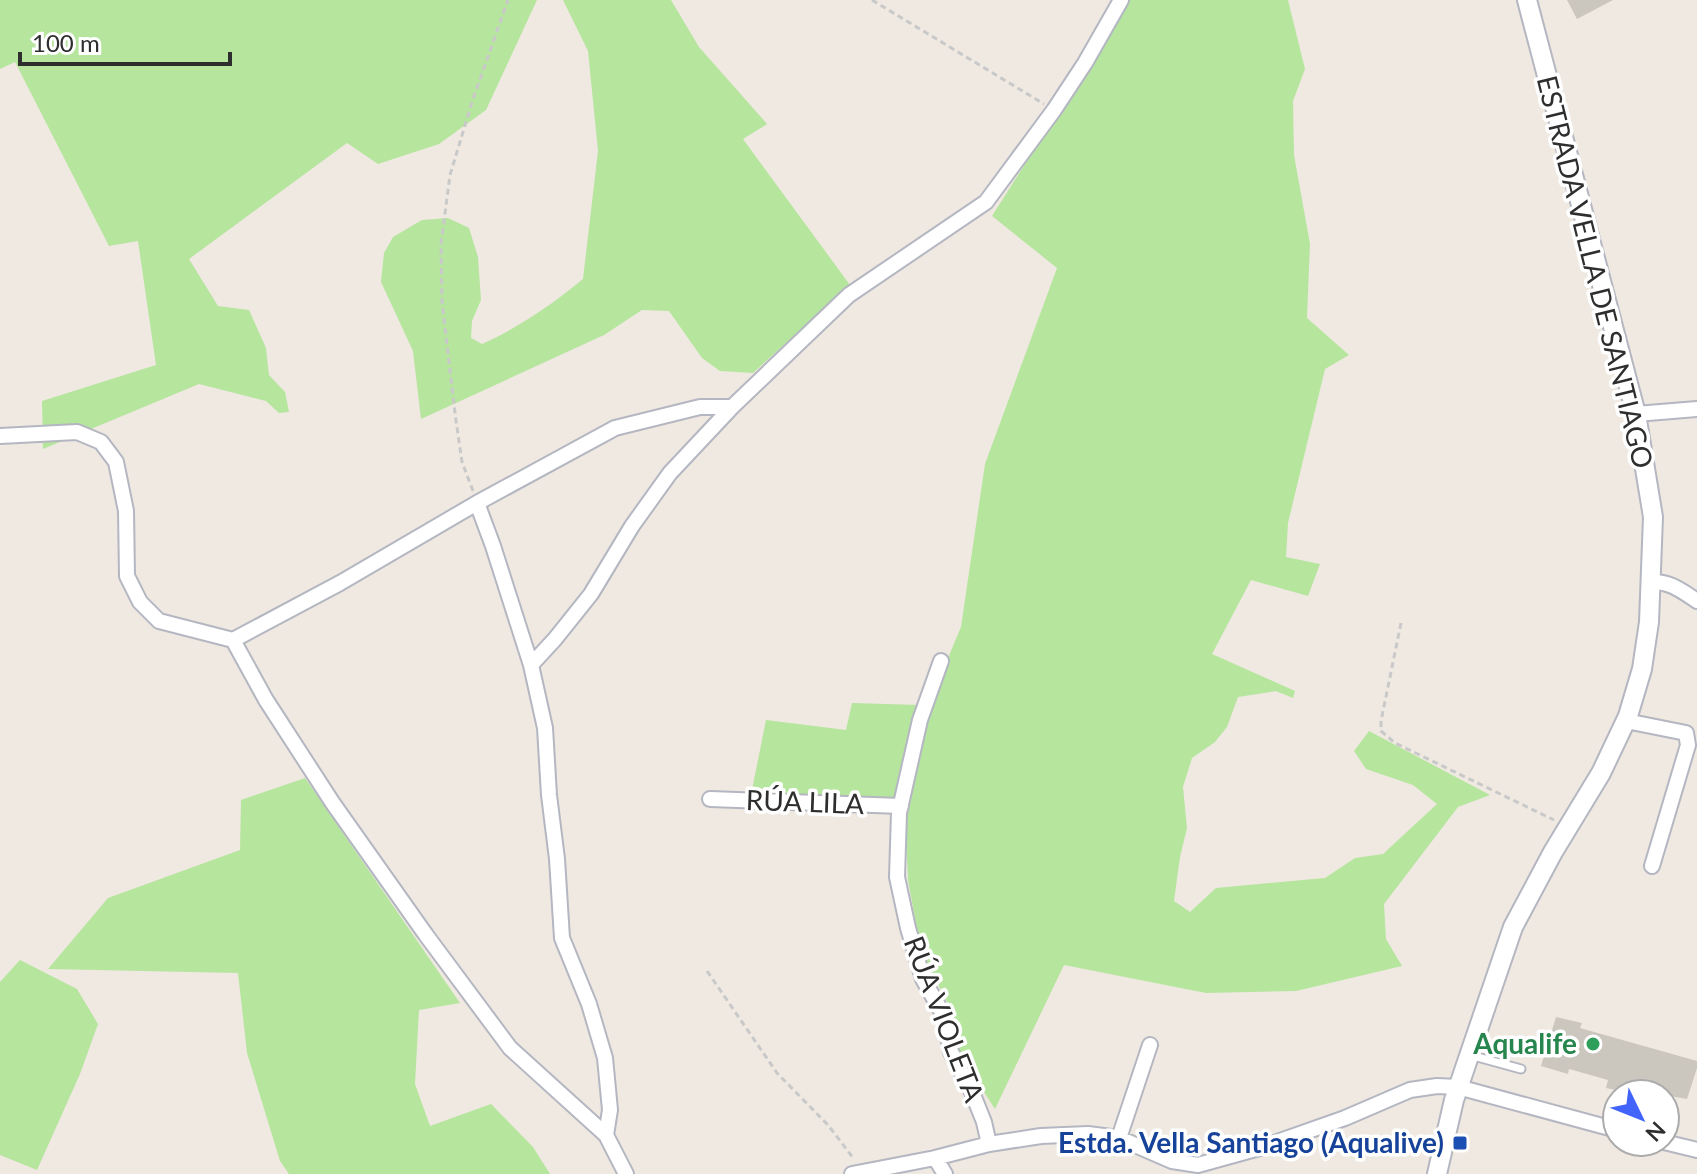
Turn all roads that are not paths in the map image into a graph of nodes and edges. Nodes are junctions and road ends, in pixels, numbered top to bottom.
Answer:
1 (1121, 0) edge
2 (1527, 0) edge
3 (732, 407) junction
4 (1697, 409) edge
5 (1636, 414) junction
6 (0, 436) edge
7 (477, 503) junction
8 (1651, 582) junction
9 (1697, 601) edge
10 (233, 640) junction
11 (941, 661) dead end
12 (531, 665) junction
13 (1626, 721) junction
14 (710, 799) dead end
15 (901, 806) junction
16 (1652, 866) dead end
17 (1150, 1045) dead end
18 (1468, 1054) junction
19 (1521, 1069) dead end
20 (1458, 1087) junction
21 (1601, 1126) edge
22 (606, 1135) junction
23 (1119, 1138) junction
24 (989, 1144) junction
25 (935, 1158) junction
26 (857, 1173) edge
27 (626, 1174) edge
28 (945, 1174) edge
29 (1437, 1174) edge

1 - 3 street
2 - 5 main road, ESTRADA VELLA DE SANTIAGO
3 - 7 street
3 - 12 street
4 - 5 street
5 - 8 main road, ESTRADA VELLA DE SANTIAGO
6 - 10 street
7 - 10 street
7 - 12 street
8 - 9 street
8 - 13 main road, ESTRADA VELLA DE SANTIAGO
10 - 22 street
11 - 15 street, RÚA VIOLETA
12 - 22 street
13 - 16 street
13 - 18 main road, ESTRADA VELLA DE SANTIAGO
14 - 15 street, RÚA LILA
15 - 24 street, RÚA VIOLETA
17 - 23 street
18 - 19 lane
18 - 20 main road, ESTRADA VELLA DE SANTIAGO
20 - 21 street
20 - 23 street
20 - 29 main road, ESTRADA VELLA DE SANTIAGO
22 - 27 street
23 - 24 street
24 - 25 street
25 - 26 street
25 - 28 street

